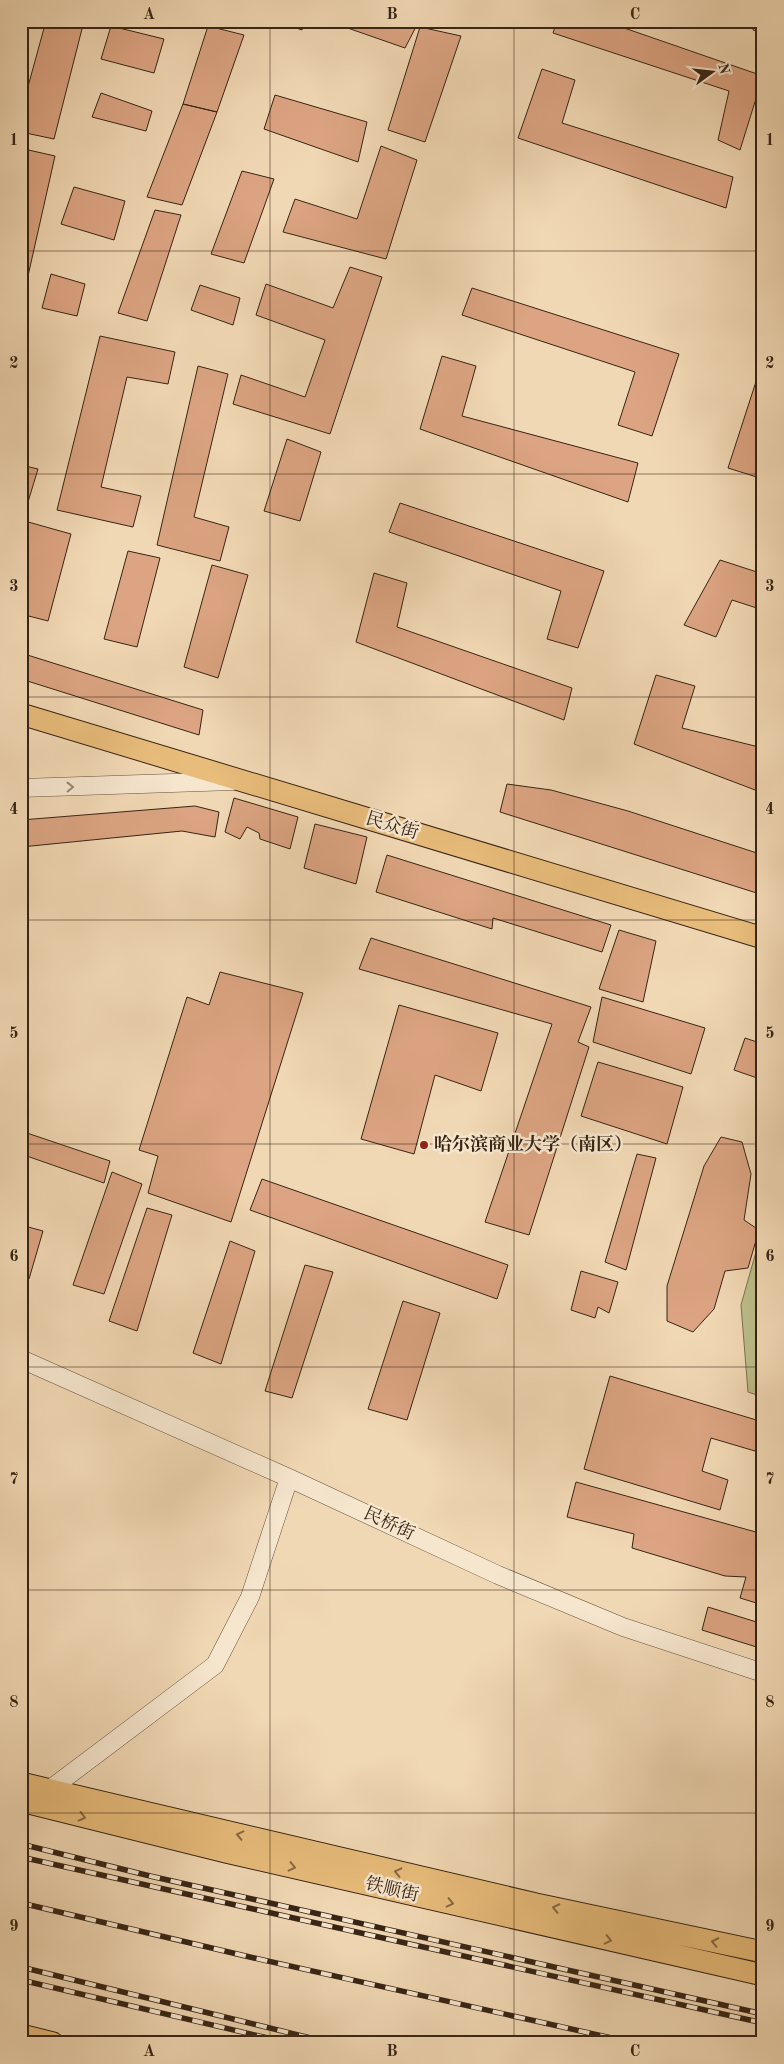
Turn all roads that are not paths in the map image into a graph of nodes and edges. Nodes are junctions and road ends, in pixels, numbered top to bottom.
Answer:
1 (21, 714) edge
2 (241, 781) junction
3 (21, 788) edge
4 (763, 938) edge
5 (21, 1359) edge
6 (289, 1478) junction
7 (763, 1674) edge
8 (21, 1783) edge
9 (49, 1790) junction
10 (21, 1801) edge
11 (763, 1952) edge
12 (763, 1975) edge
13 (21, 2036) edge
14 (53, 2043) edge

1 - 2 main road, 民众街
3 -> 2 street
2 - 4 main road, 民众街
5 - 6 street, 民桥街
6 - 7 street, 民桥街
6 - 9 street
8 - 9 main road
11 -> 9 main road
10 -> 12 main road, 铁顺街
13 - 14 main road

